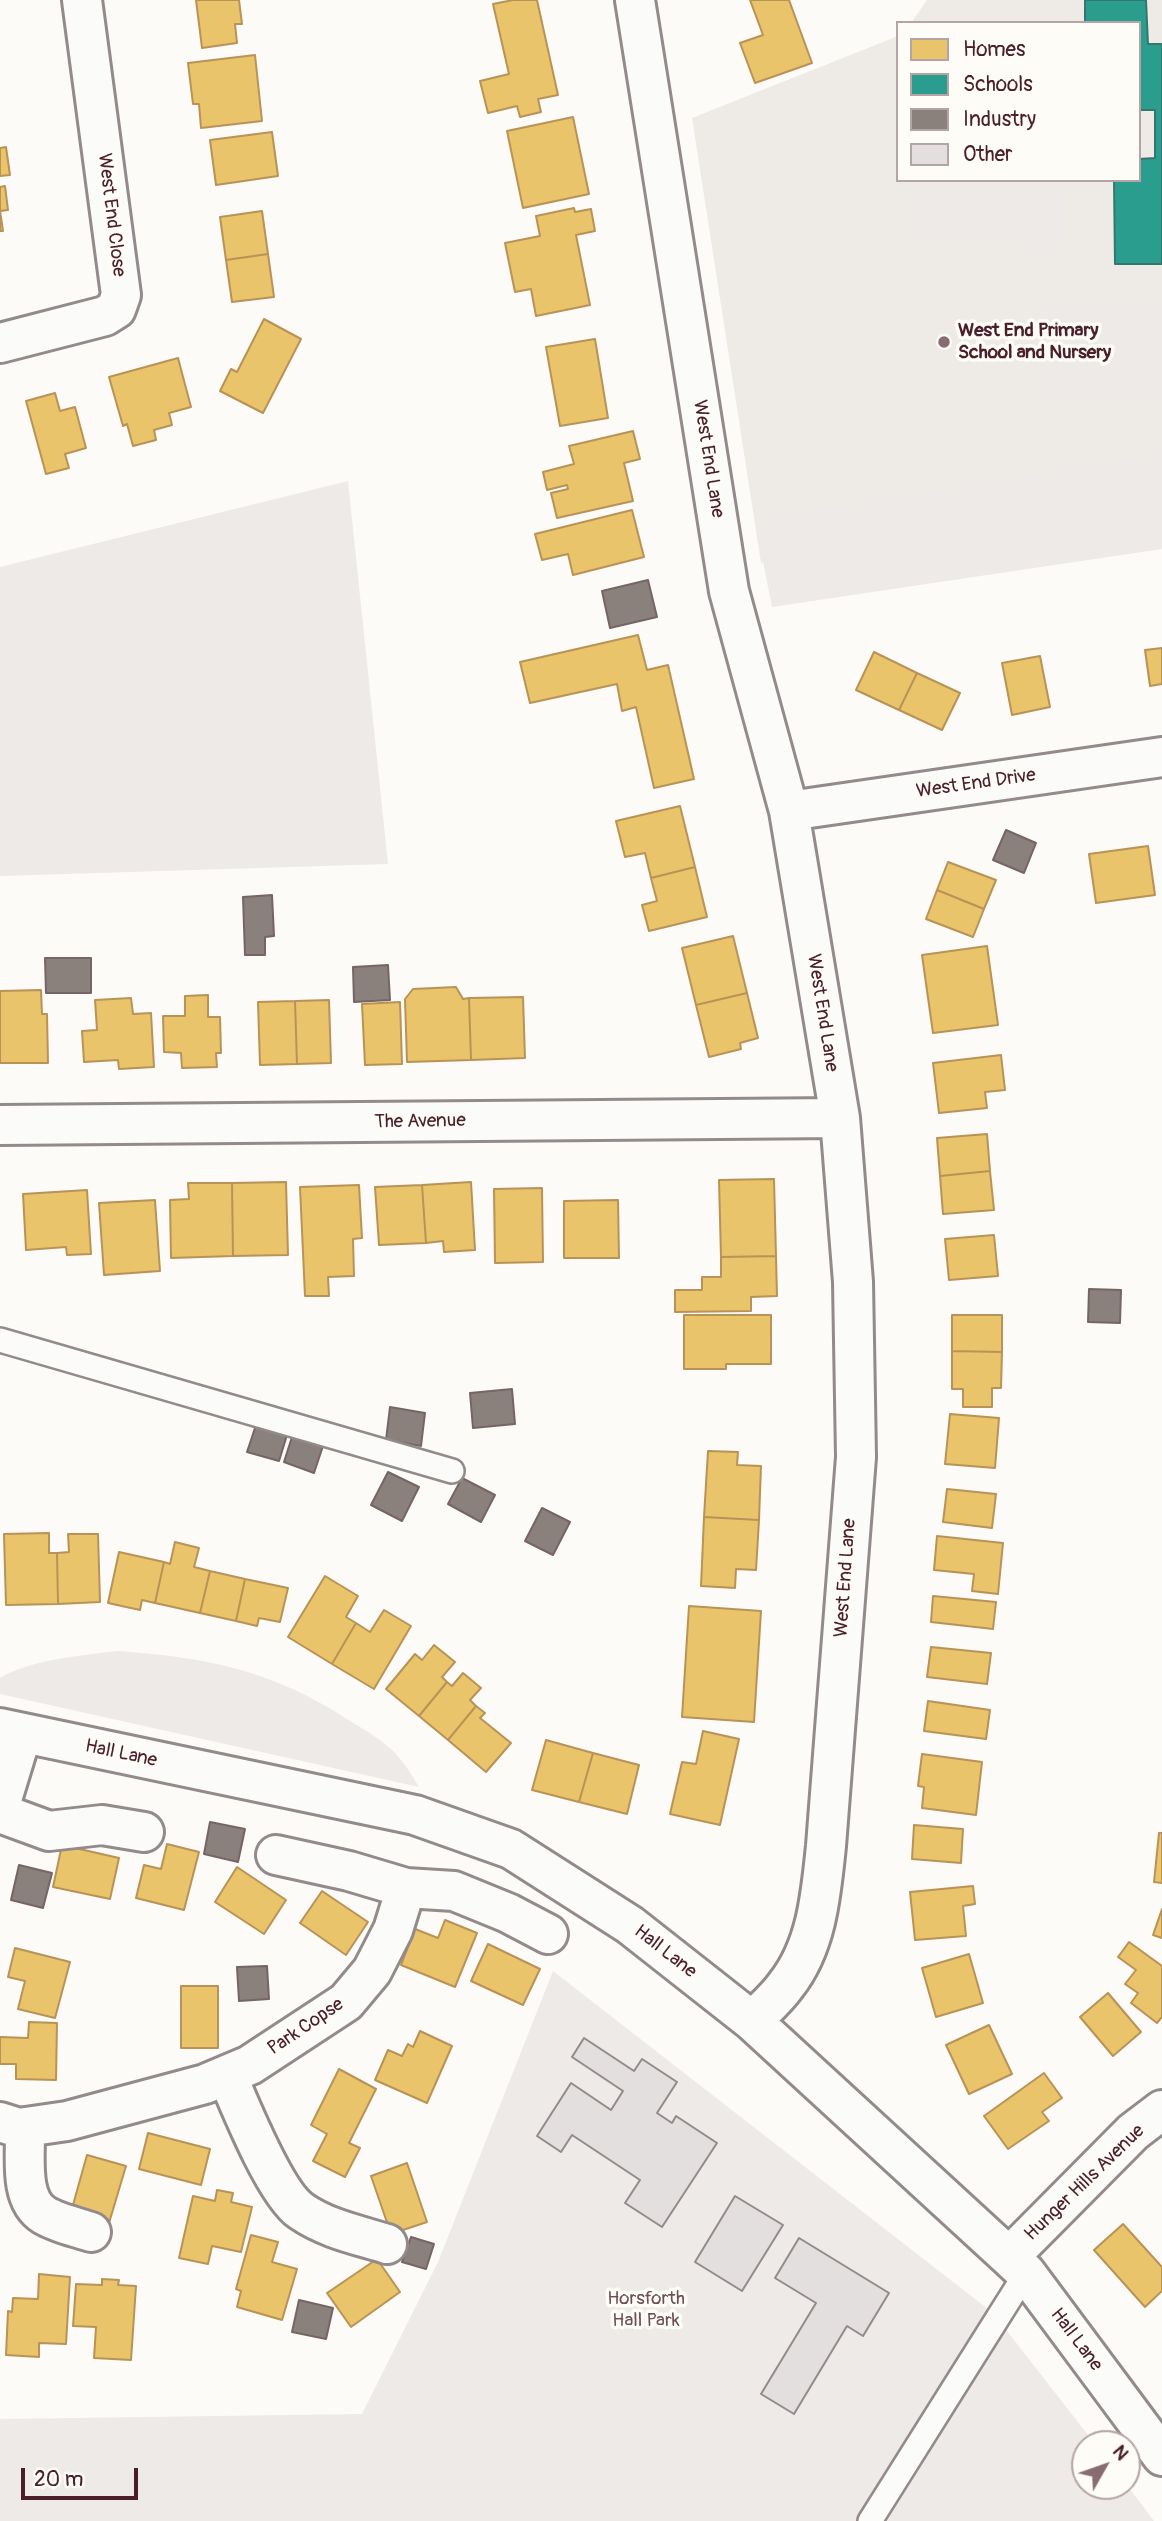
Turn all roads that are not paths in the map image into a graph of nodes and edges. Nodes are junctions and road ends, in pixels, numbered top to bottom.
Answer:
1 (82, 0) edge
2 (635, 0) edge
3 (0, 343) edge
4 (1162, 757) edge
5 (789, 811) junction
6 (840, 1118) junction
7 (0, 1125) edge
8 (0, 1340) edge
9 (452, 1471) dead end
10 (11, 1731) edge
11 (0, 1806) edge
12 (0, 1813) edge
13 (144, 1832) dead end
14 (276, 1855) dead end
15 (406, 1888) junction
16 (548, 1934) dead end
17 (752, 2021) junction
18 (226, 2075) junction
19 (1162, 2110) edge
20 (12, 2125) edge
21 (27, 2190) junction
22 (91, 2232) dead end
23 (25, 2235) dead end
24 (387, 2244) dead end
25 (1018, 2265) junction
26 (1162, 2456) edge
27 (870, 2521) edge

1 - 3 street, West End Close
2 - 5 street, West End Lane
4 - 5 street, West End Drive
5 - 6 street, West End Lane
6 - 7 street, The Avenue
6 - 17 street, West End Lane
8 - 9 lane
10 - 11 street
10 - 17 street, Hall Lane
12 - 13 street
14 - 15 street
15 - 16 street
15 - 18 street, Park Copse
17 - 25 street, Hall Lane
18 - 20 street, Park Copse
18 - 24 street
19 - 25 street, Hunger Hills Avenue
20 - 21 street, Park Copse
21 - 22 street
21 - 23 street, Park Copse
25 - 26 street, Hall Lane
25 - 27 lane

